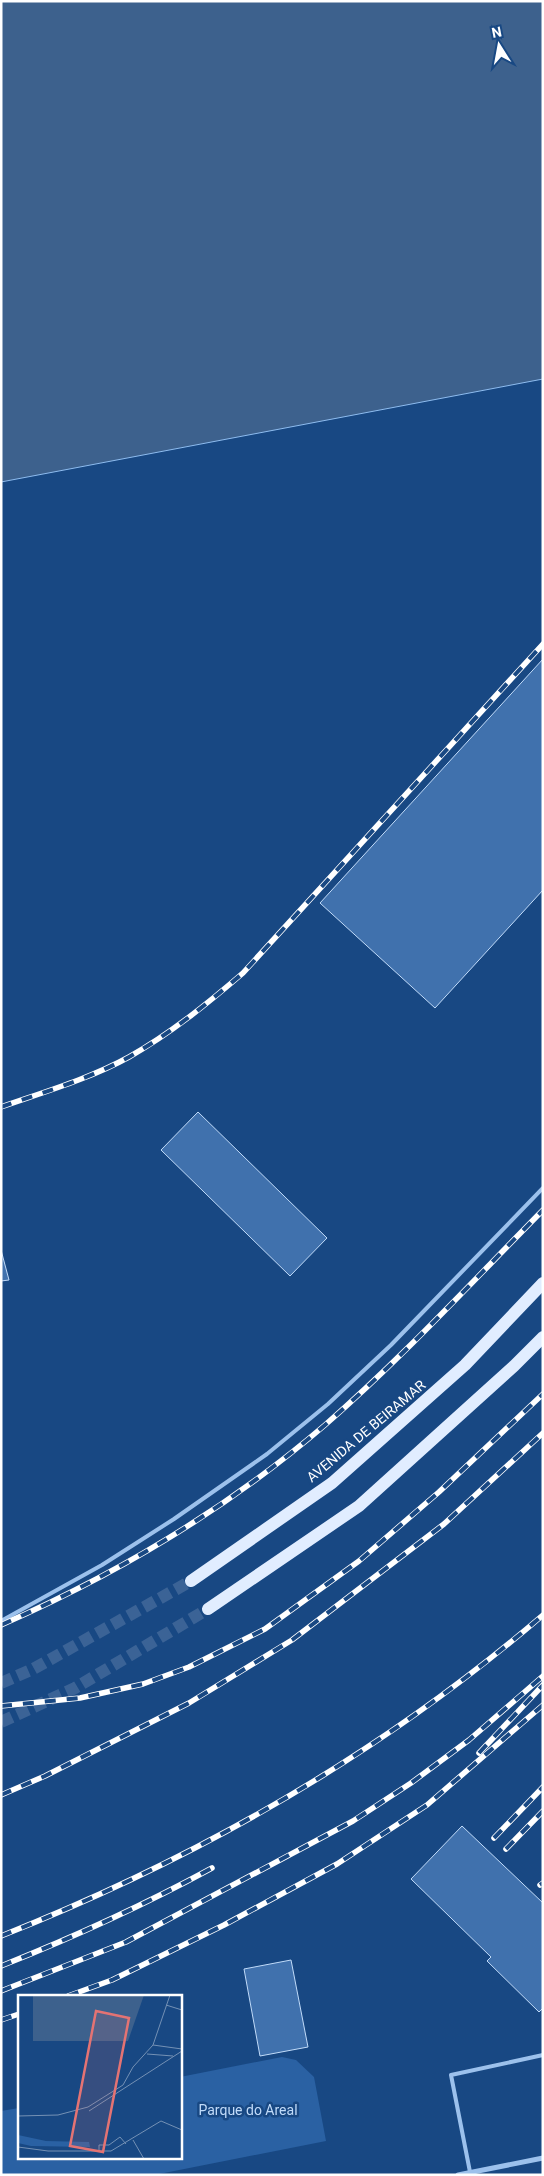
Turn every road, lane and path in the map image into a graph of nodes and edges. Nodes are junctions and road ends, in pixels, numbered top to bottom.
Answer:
1 (543, 1188) edge
2 (543, 1283) edge
3 (543, 1337) edge
4 (191, 1581) tunnel mouth
5 (208, 1608) tunnel mouth
6 (1, 1621) edge
7 (543, 2055) edge
8 (543, 2158) edge
9 (470, 2172) junction
10 (458, 2175) edge

1 - 6 lane
2 - 4 main road, AVENIDA DE BEIRAMAR
3 - 5 main road
7 - 9 lane
8 - 9 street
9 - 10 street

